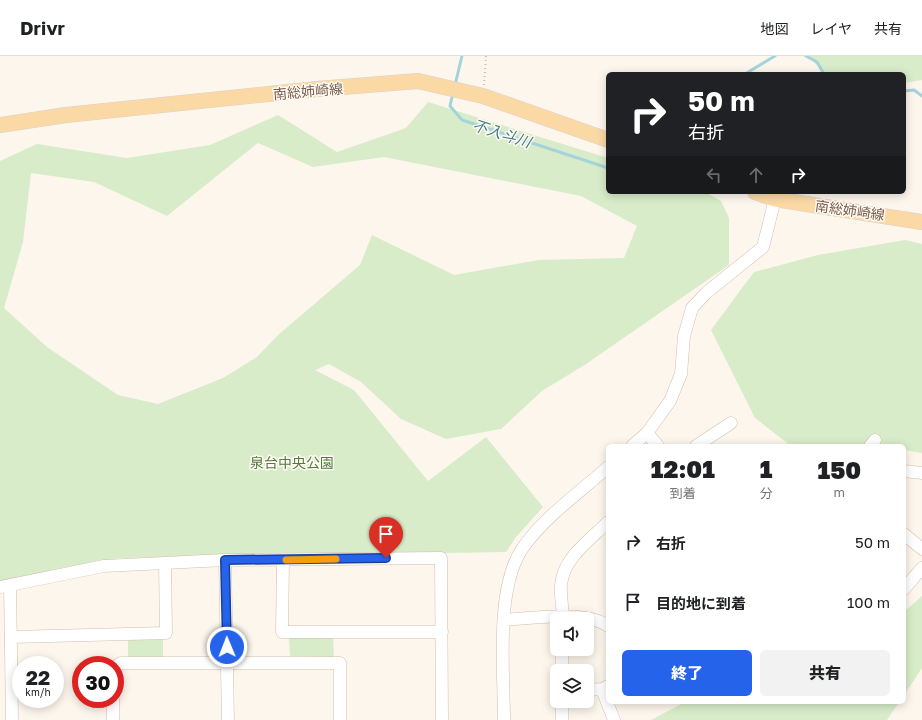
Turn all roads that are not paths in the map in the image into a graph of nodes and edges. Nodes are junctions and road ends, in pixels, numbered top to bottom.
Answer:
1 (0, 124) edge
2 (606, 139) edge
3 (761, 194) edge
4 (775, 199) junction
5 (922, 222) edge
6 (731, 423) dead end
7 (647, 432) junction
8 (634, 444) edge
9 (656, 444) edge
10 (699, 444) edge
11 (606, 469) edge
12 (906, 471) edge
13 (922, 473) edge
14 (606, 524) edge
15 (906, 536) edge
16 (922, 550) edge
17 (225, 560) junction
18 (282, 560) junction
19 (165, 563) junction
20 (922, 568) edge
21 (5, 586) edge
22 (906, 588) edge
23 (562, 612) edge
24 (550, 618) edge
25 (504, 620) junction
26 (594, 620) edge
27 (606, 625) edge
28 (442, 632) junction
29 (11, 637) junction
30 (227, 662) junction
31 (124, 663) edge
32 (605, 688) edge
33 (594, 689) edge
34 (610, 704) edge
35 (113, 708) edge
36 (562, 708) edge
37 (12, 720) edge
38 (113, 720) edge
39 (228, 720) edge
40 (340, 720) edge
41 (442, 720) edge
42 (504, 720) edge
43 (562, 720) edge
44 (614, 720) edge

1 - 2 main road, 南総姉崎線
3 - 4 main road, 南総姉崎線
4 - 5 main road, 南総姉崎線
4 - 7 street
6 - 10 street
7 - 8 street
7 - 9 street
11 - 25 street
12 - 13 street
14 - 23 street
15 - 16 street
17 - 18 street
17 - 19 street
17 - 30 street
18 - 28 street
18 - 28 street
19 - 21 street
19 - 29 street
20 - 22 street
21 - 29 street
24 - 25 street
25 - 42 street
26 - 27 street
28 - 41 street
29 - 37 street
30 - 31 street
30 - 39 street
30 - 40 street
32 - 33 street
34 - 44 street
35 - 38 street
36 - 43 street

